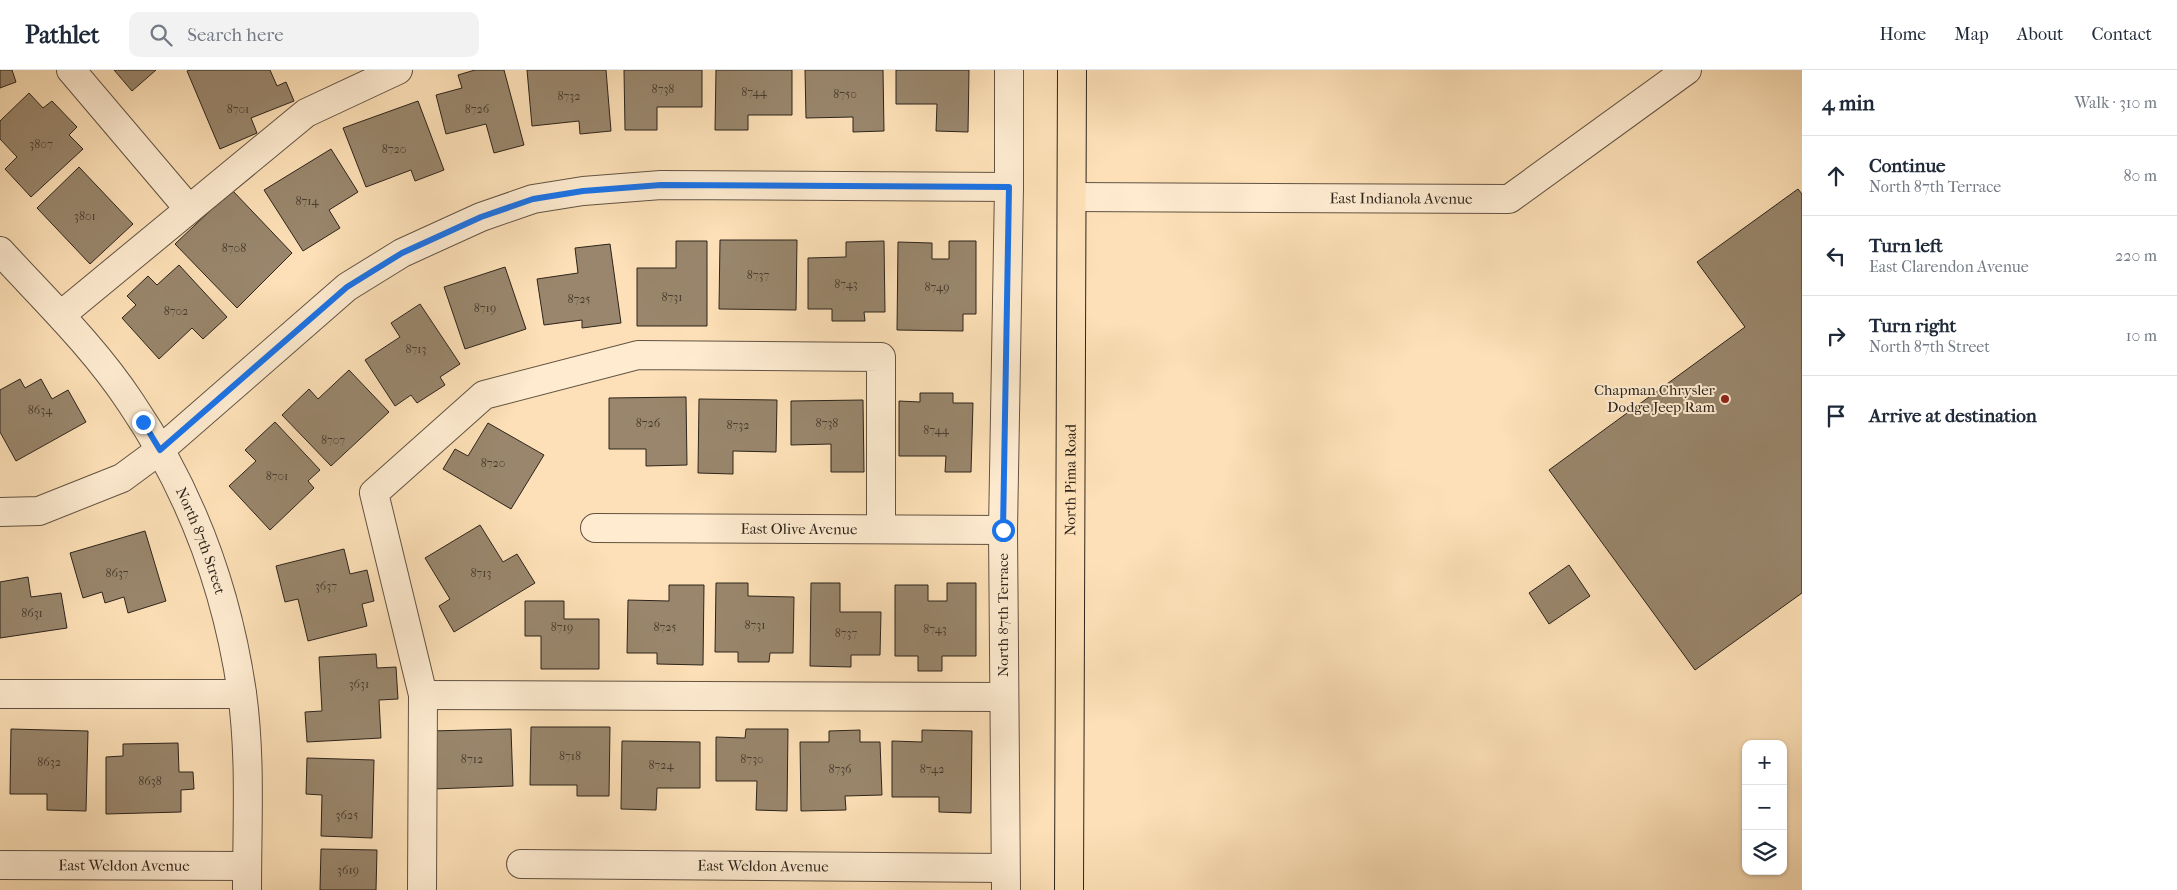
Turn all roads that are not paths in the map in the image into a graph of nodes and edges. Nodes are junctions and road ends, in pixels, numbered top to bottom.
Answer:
1 (71, 70) edge
2 (398, 70) edge
3 (1009, 70) edge
4 (1072, 70) edge
5 (1687, 70) edge
6 (1009, 187) junction
7 (1072, 197) junction
8 (189, 209) junction
9 (1, 252) edge
10 (61, 315) junction
11 (160, 450) junction
12 (0, 512) edge
13 (595, 528) dead end
14 (881, 529) junction
15 (1003, 530) junction
16 (0, 694) edge
17 (242, 694) junction
18 (423, 695) junction
19 (1004, 697) junction
20 (0, 864) edge
21 (521, 864) dead end
22 (247, 878) edge
23 (1006, 879) edge
24 (422, 890) edge
25 (1069, 890) edge

1 - 8 street
2 - 8 street
3 - 6 street, North 87th Terrace
4 - 7 main road, North Pima Road
5 - 7 street, East Indianola Avenue
6 - 11 street
6 - 15 street, North 87th Terrace
7 - 25 main road, North Pima Road
8 - 10 street
9 - 10 street, North 87th Street
10 - 11 street, North 87th Street
11 - 12 street
11 - 17 street, North 87th Street
13 - 14 street, East Olive Avenue
14 - 15 street, East Olive Avenue
14 - 18 street
15 - 19 street, North 87th Terrace
16 - 17 street
17 - 22 street, North 87th Street
18 - 19 street
18 - 24 street
19 - 23 street, North 87th Terrace
20 - 22 street, East Weldon Avenue
21 - 23 street, East Weldon Avenue

